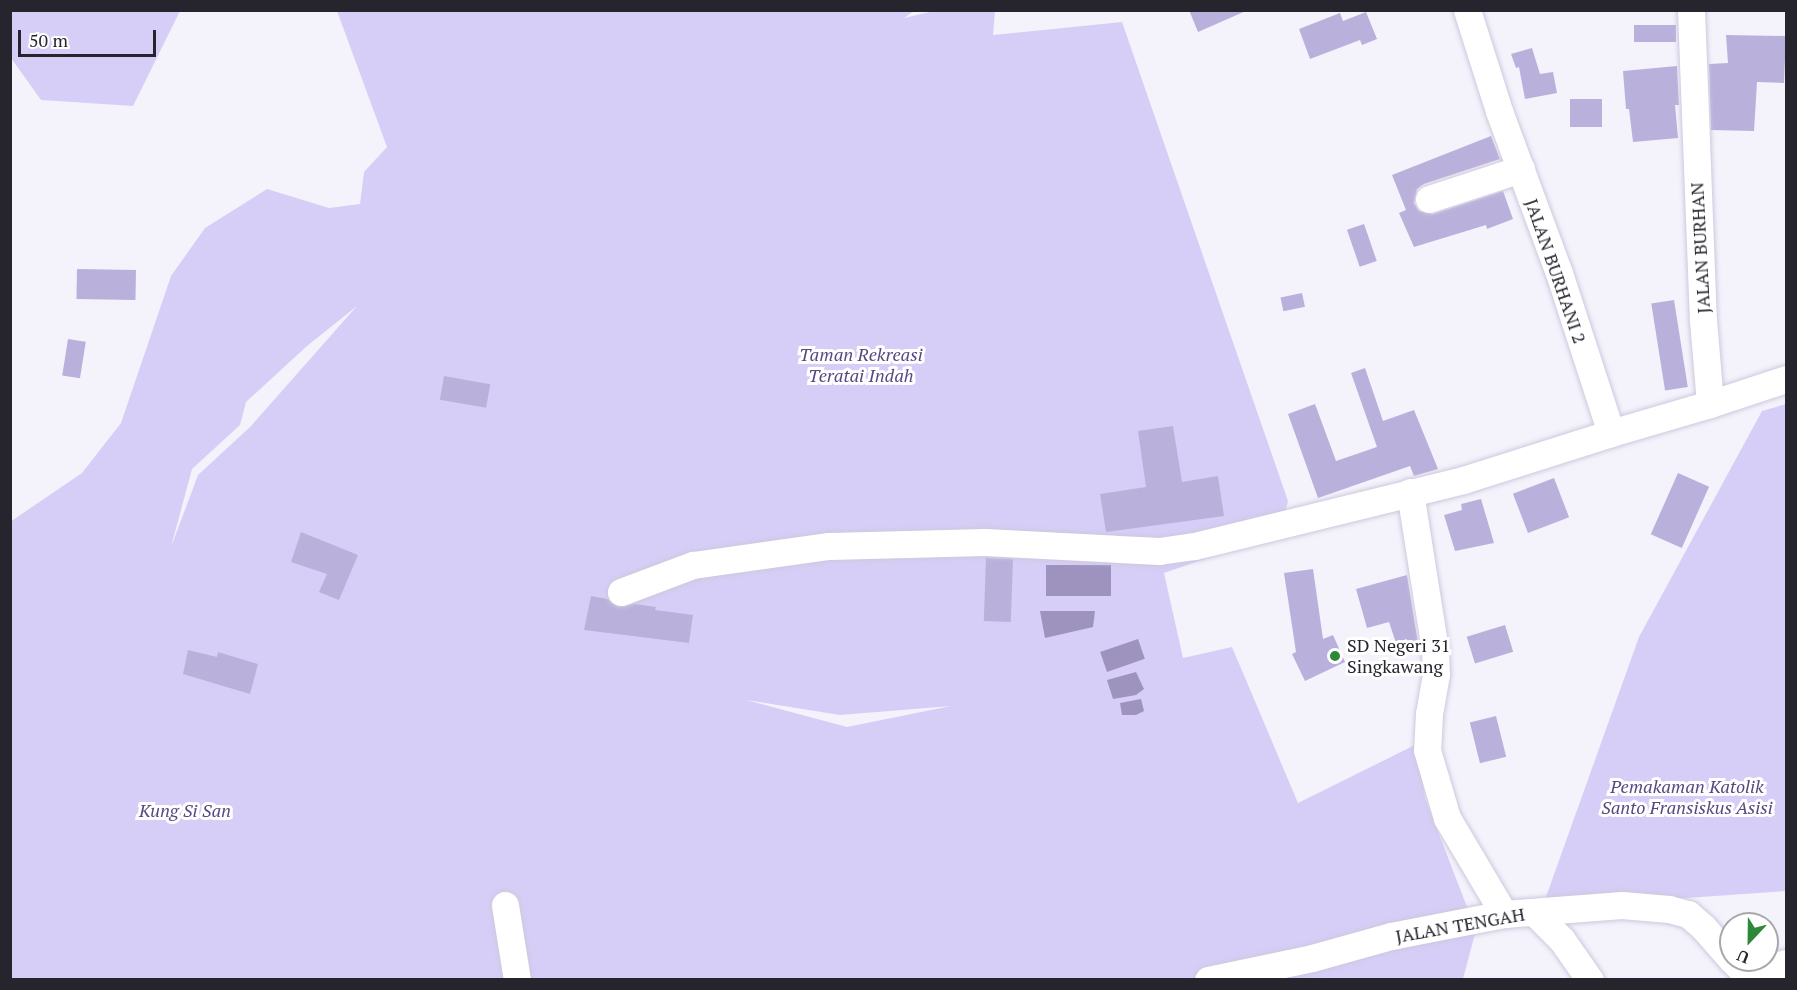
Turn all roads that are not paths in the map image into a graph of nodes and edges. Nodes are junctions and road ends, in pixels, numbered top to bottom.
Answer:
1 (1467, 10) edge
2 (1692, 10) edge
3 (1521, 169) junction
4 (1429, 199) dead end
5 (1786, 379) edge
6 (1710, 404) junction
7 (1611, 433) junction
8 (1410, 492) junction
9 (621, 592) dead end
10 (506, 905) dead end
11 (1535, 913) junction
12 (1504, 914) junction
13 (1719, 949) edge
14 (1315, 969) edge
15 (517, 980) edge
16 (1208, 980) edge
17 (1590, 980) edge

1 - 3 street, JALAN BURHANI 2
2 - 6 street, JALAN BURHAN
3 - 4 street
3 - 7 street, JALAN BURHANI 2
5 - 6 street
6 - 7 street
7 - 8 street
8 - 9 street
8 - 12 street
10 - 15 street
11 - 12 street, JALAN TENGAH
11 - 13 street, JALAN TENGAH
11 - 17 street
12 - 14 street, JALAN TENGAH
14 - 16 street, JALAN TENGAH

